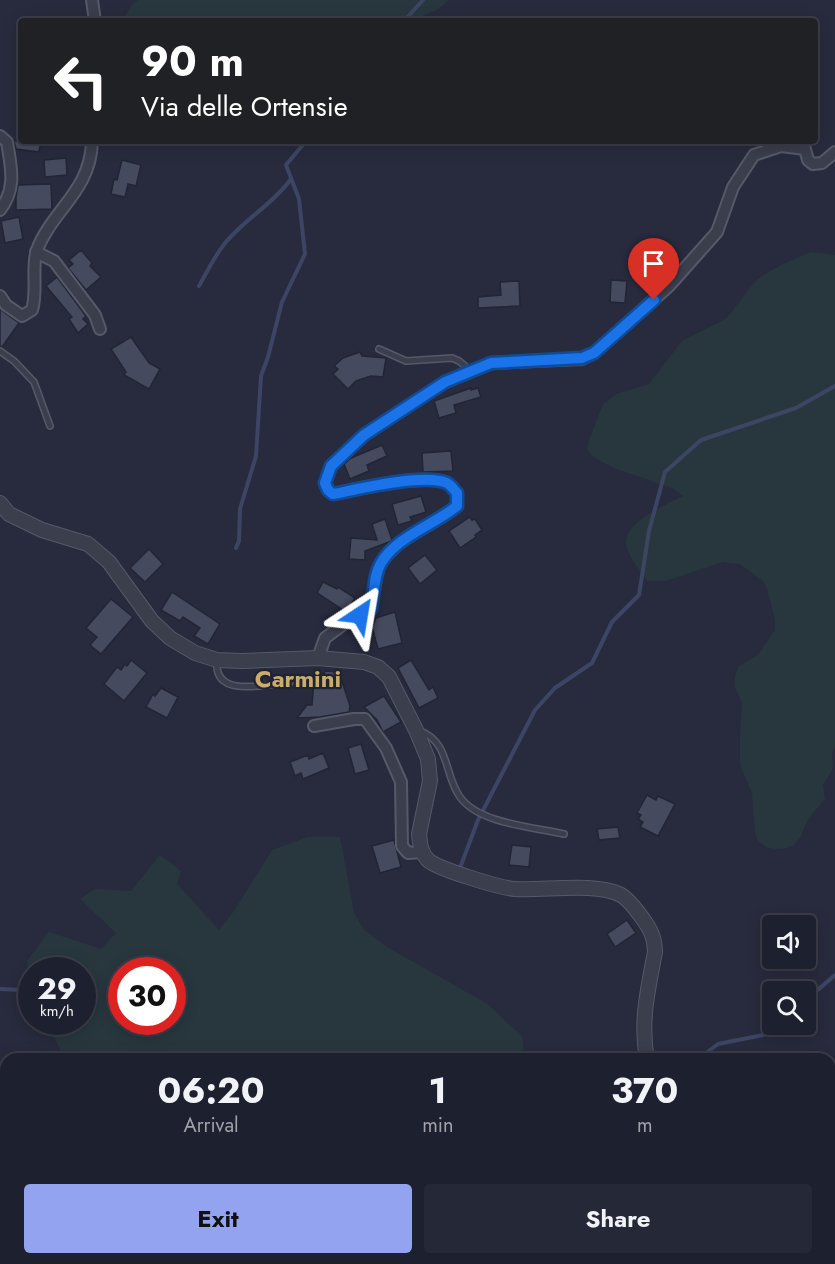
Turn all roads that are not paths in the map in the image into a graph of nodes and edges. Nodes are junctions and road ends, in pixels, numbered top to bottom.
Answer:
1 (92, 0) edge
2 (95, 18) edge
3 (0, 136) edge
4 (92, 144) edge
5 (835, 152) edge
6 (0, 210) edge
7 (36, 252) junction
8 (0, 296) edge
9 (100, 329) dead end
10 (380, 349) dead end
11 (0, 351) edge
12 (471, 371) junction
13 (50, 426) dead end
14 (0, 502) edge
15 (318, 658) junction
16 (217, 660) junction
17 (290, 682) dead end
18 (314, 726) dead end
19 (416, 730) junction
20 (564, 834) dead end
21 (422, 852) junction
22 (646, 1053) edge

1 - 2 street
3 - 6 street
4 - 7 street
5 - 12 street
7 - 8 street
7 - 9 street
10 - 12 lane
11 - 13 lane
12 - 15 street
14 - 16 street
15 - 16 street
15 - 19 street
16 - 17 lane
18 - 21 street
19 - 20 lane
19 - 21 street
21 - 22 street

